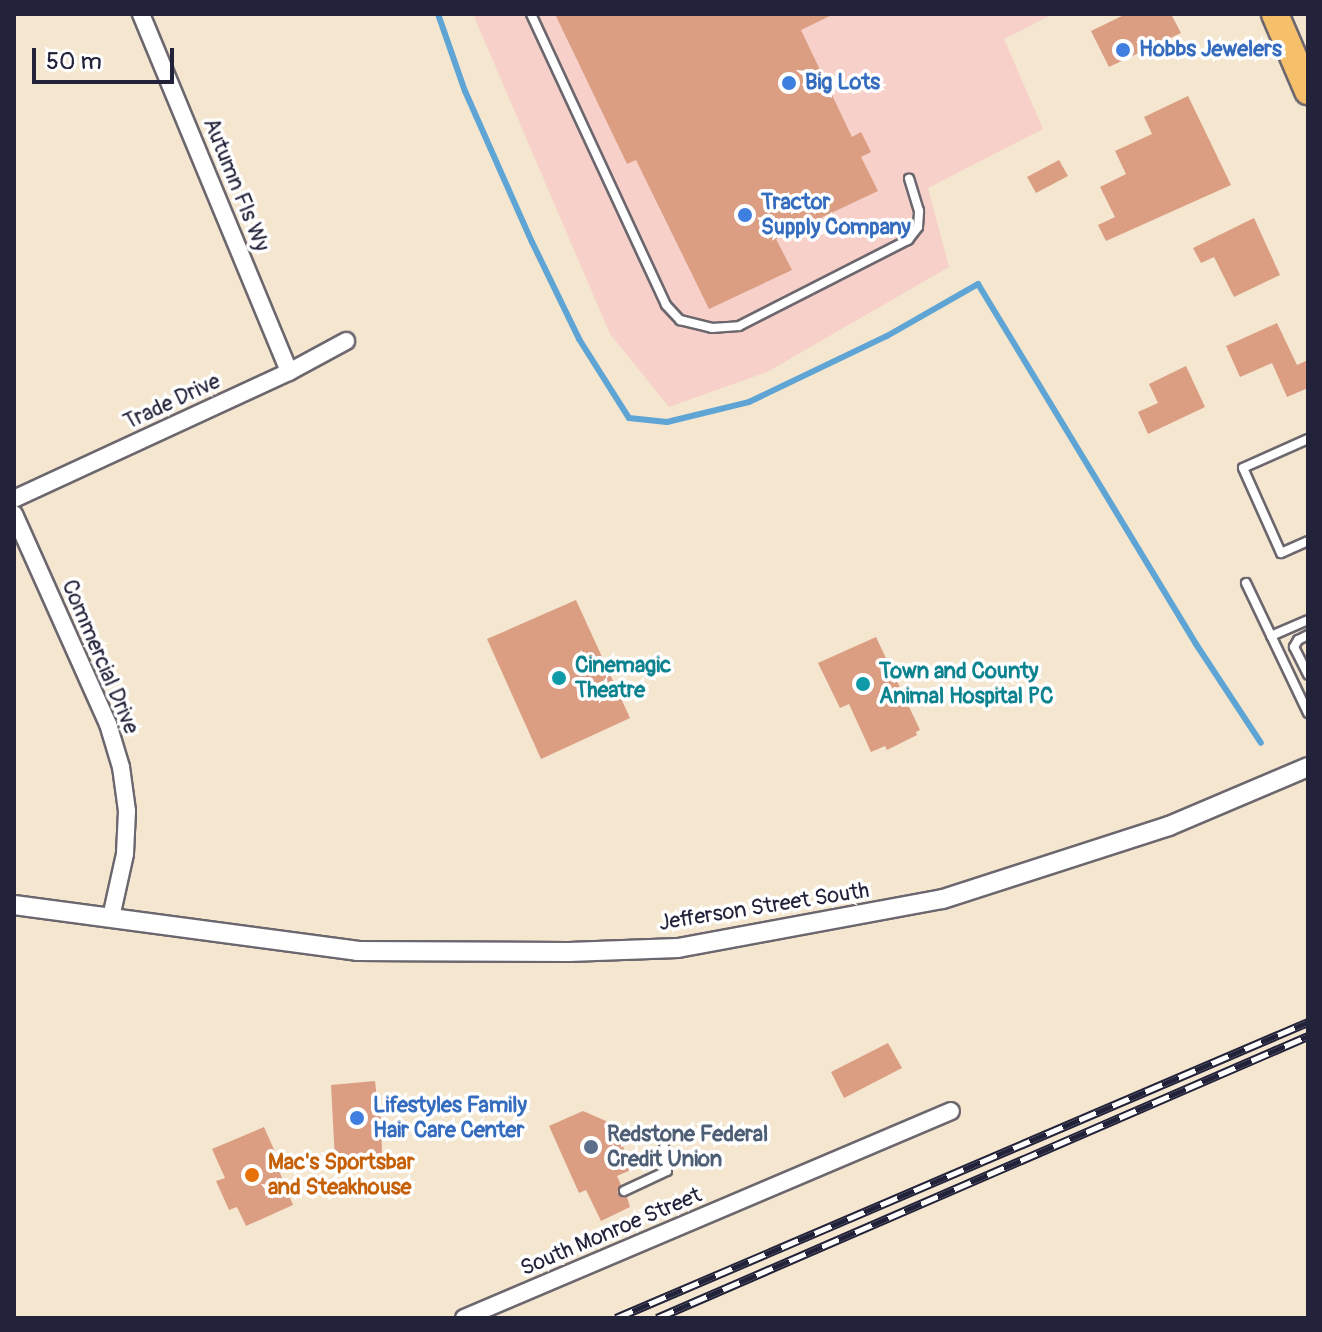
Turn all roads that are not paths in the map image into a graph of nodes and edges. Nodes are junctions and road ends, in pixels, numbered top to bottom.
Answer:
1 (141, 14) edge
2 (531, 14) edge
3 (1275, 14) edge
4 (1308, 91) edge
5 (909, 179) dead end
6 (346, 341) dead end
7 (289, 372) junction
8 (1308, 439) edge
9 (14, 499) edge
10 (14, 514) edge
11 (1308, 541) edge
12 (1246, 583) dead end
13 (1308, 620) edge
14 (1308, 635) edge
15 (1271, 636) junction
16 (1308, 675) edge
17 (1304, 696) edge
18 (1308, 713) edge
19 (1308, 767) edge
20 (14, 905) edge
21 (111, 917) junction
22 (951, 1111) dead end
23 (664, 1147) dead end
24 (624, 1191) dead end
25 (464, 1318) edge

1 - 7 street, Autumn Fls Wy
2 - 5 lane
3 - 4 highway
6 - 7 street, Trade Drive
7 - 9 street, Trade Drive
8 - 11 lane
10 - 21 street, Commercial Drive
12 - 15 lane
13 - 15 lane
14 - 16 lane
15 - 17 lane
17 - 18 lane
19 - 21 street, Jefferson Street South
20 - 21 street, Jefferson Street South
22 - 25 street, South Monroe Street
23 - 24 lane

